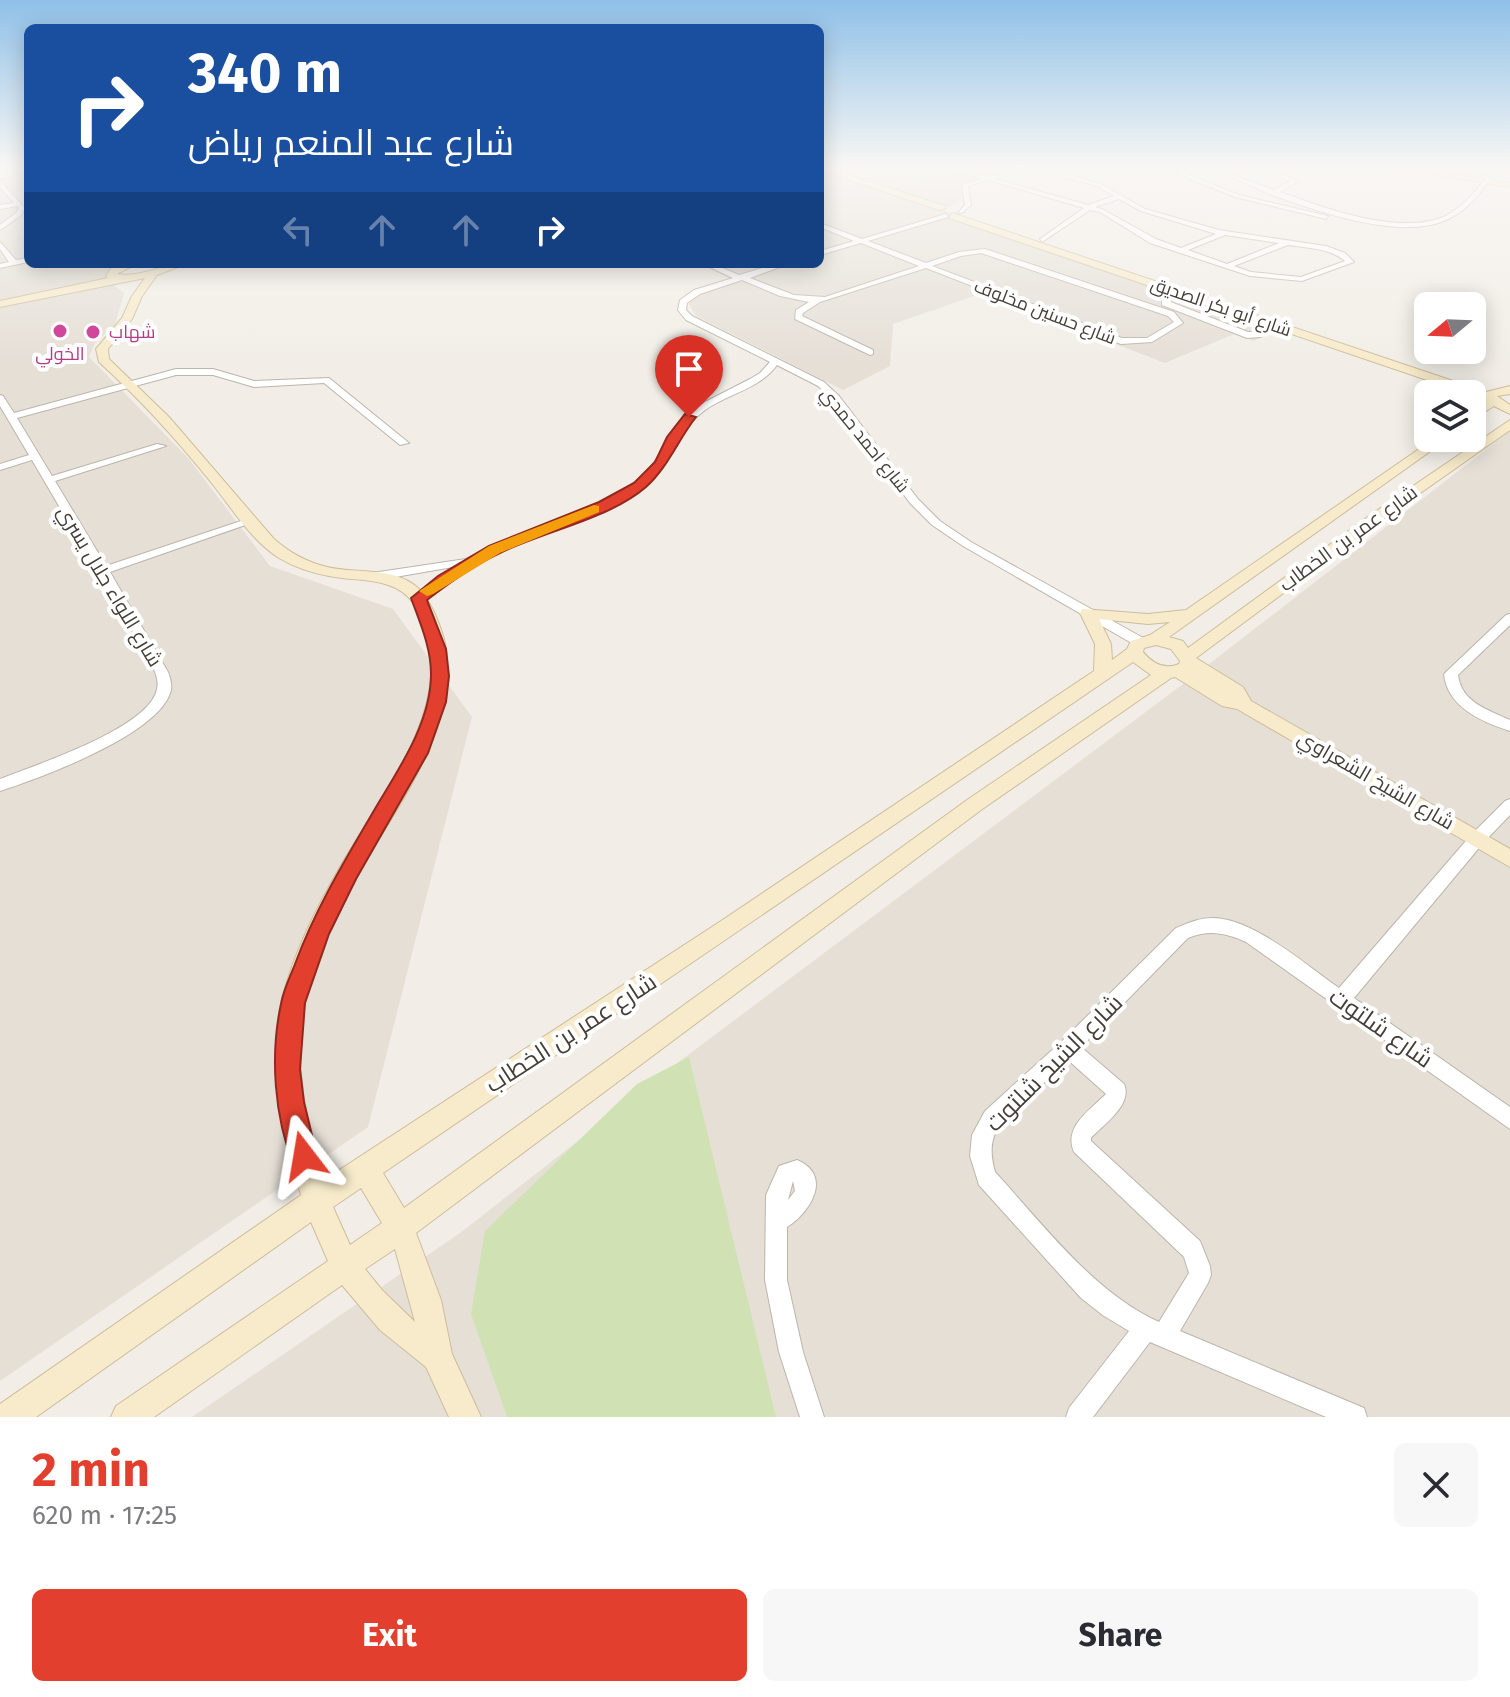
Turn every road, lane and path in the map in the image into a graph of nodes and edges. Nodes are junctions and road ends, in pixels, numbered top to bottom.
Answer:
1 (838, 232) edge
2 (887, 232) edge
3 (1005, 232) edge
4 (1015, 232) edge
5 (1053, 232) edge
6 (1139, 232) edge
7 (1222, 232) edge
8 (1225, 233) junction
9 (1042, 240) junction
10 (860, 241) junction
11 (1289, 242) junction
12 (0, 244) edge
13 (1180, 251) junction
14 (824, 252) edge
15 (24, 261) edge
16 (14, 263) junction
17 (0, 266) edge
18 (924, 266) junction
19 (1227, 266) junction
20 (717, 268) edge
21 (771, 268) edge
22 (156, 270) edge
23 (117, 273) edge
24 (741, 277) junction
25 (1110, 293) junction
26 (817, 300) junction
27 (0, 302) edge
28 (134, 303) junction
29 (1276, 326) junction
30 (870, 352) dead end
31 (775, 360) junction
32 (805, 375) junction
33 (752, 381) junction
34 (130, 384) junction
35 (1501, 393) edge
36 (0, 398) edge
37 (1510, 410) edge
38 (8, 421) edge
39 (1510, 424) edge
40 (404, 443) dead end
41 (161, 446) dead end
42 (1423, 452) edge
43 (35, 456) junction
44 (0, 467) edge
45 (48, 480) junction
46 (251, 521) junction
47 (478, 558) junction
48 (105, 570) junction
49 (367, 577) junction
50 (419, 598) junction
51 (1088, 613) junction
52 (1189, 615) junction
53 (1510, 618) edge
54 (1144, 644) junction
55 (1181, 666) junction
56 (1103, 676) junction
57 (1510, 726) edge
58 (0, 785) edge
59 (1510, 805) edge
60 (1477, 839) junction
61 (1510, 859) edge
62 (1252, 937) joint
63 (1341, 1000) junction
64 (1068, 1048) junction
65 (1510, 1119) edge
66 (365, 1169) junction
67 (317, 1201) junction
68 (777, 1221) dead end
69 (400, 1228) junction
70 (344, 1265) junction
71 (1156, 1331) junction
72 (437, 1356) junction
73 (9, 1417) edge
74 (127, 1417) edge
75 (465, 1417) edge
76 (812, 1417) edge
77 (1078, 1417) edge
78 (1355, 1417) edge

1 - 10 street
2 - 10 street
3 - 29 street, شارع أبو بكر الصديق
4 - 9 street, شارع أبو بكر الصديق
5 - 9 street
6 - 13 street
7 - 8 street
8 - 11 street
8 - 13 street
9 - 35 street, شارع أبو بكر الصديق
10 - 14 street
10 - 18 street
11 - 19 street
11 - 19 street
12 - 16 street
13 - 19 street
15 - 16 street
16 - 17 street
18 - 25 street, شارع حسنين مخلوف
18 - 25 street, شارع حسنين مخلوف
18 - 26 street, شارع حسنين مخلوف
20 - 24 street, شارع حسنين مخلوف
21 - 24 street, شارع احمد حمدي
22 - 23 street
22 - 28 street
23 - 27 street
23 - 28 street
24 - 26 street, شارع حسنين مخلوف
24 - 31 street, شارع احمد حمدي
25 - 29 street
26 - 30 street
28 - 34 street
29 - 35 street, شارع أبو بكر الصديق
31 - 32 street, شارع احمد حمدي
31 - 33 street
32 - 33 street
32 - 51 street, شارع احمد حمدي
33 - 47 street
34 - 38 street
34 - 40 street
34 - 46 street
35 - 37 street
36 - 38 street, شارع اللواء جلال يسري
38 - 43 street, شارع اللواء جلال يسري
39 - 55 street, شارع عمر بن الخطاب
41 - 45 street
42 - 52 street, شارع عمر بن الخطاب
43 - 44 street
43 - 45 street, شارع اللواء جلال يسري
45 - 48 street, شارع اللواء جلال يسري
46 - 48 street
46 - 49 street
47 - 49 street
47 - 50 street
48 - 58 street, شارع اللواء جلال يسري
49 - 50 street
50 - 67 street
51 - 52 street
51 - 54 street, شارع احمد حمدي
51 - 56 street
52 - 54 street, شارع عمر بن الخطاب
53 - 57 street
54 - 55 street
54 - 55 street
54 - 56 street, شارع عمر بن الخطاب
55 - 60 street, شارع الشيخ الشعراوي
55 - 69 street, شارع عمر بن الخطاب
56 - 66 street, شارع عمر بن الخطاب
59 - 60 street
60 - 61 street, شارع الشيخ الشعراوي
60 - 63 street
62 - 63 street, شارع شلتوت
62 - 64 street, شارع الشيخ شلتوت
63 - 65 street, شارع شلتوت
64 - 71 street
64 - 71 street, شارع الشيخ شلتوت
66 - 67 street, شارع عمر بن الخطاب
66 - 69 street
67 - 70 street
67 - 73 street, شارع عمر بن الخطاب
68 - 76 street
69 - 70 street, شارع عمر بن الخطاب
69 - 72 street
70 - 72 street
70 - 74 street, شارع عمر بن الخطاب
71 - 77 street
71 - 78 street, شارع الشيخ شلتوت
72 - 75 street

